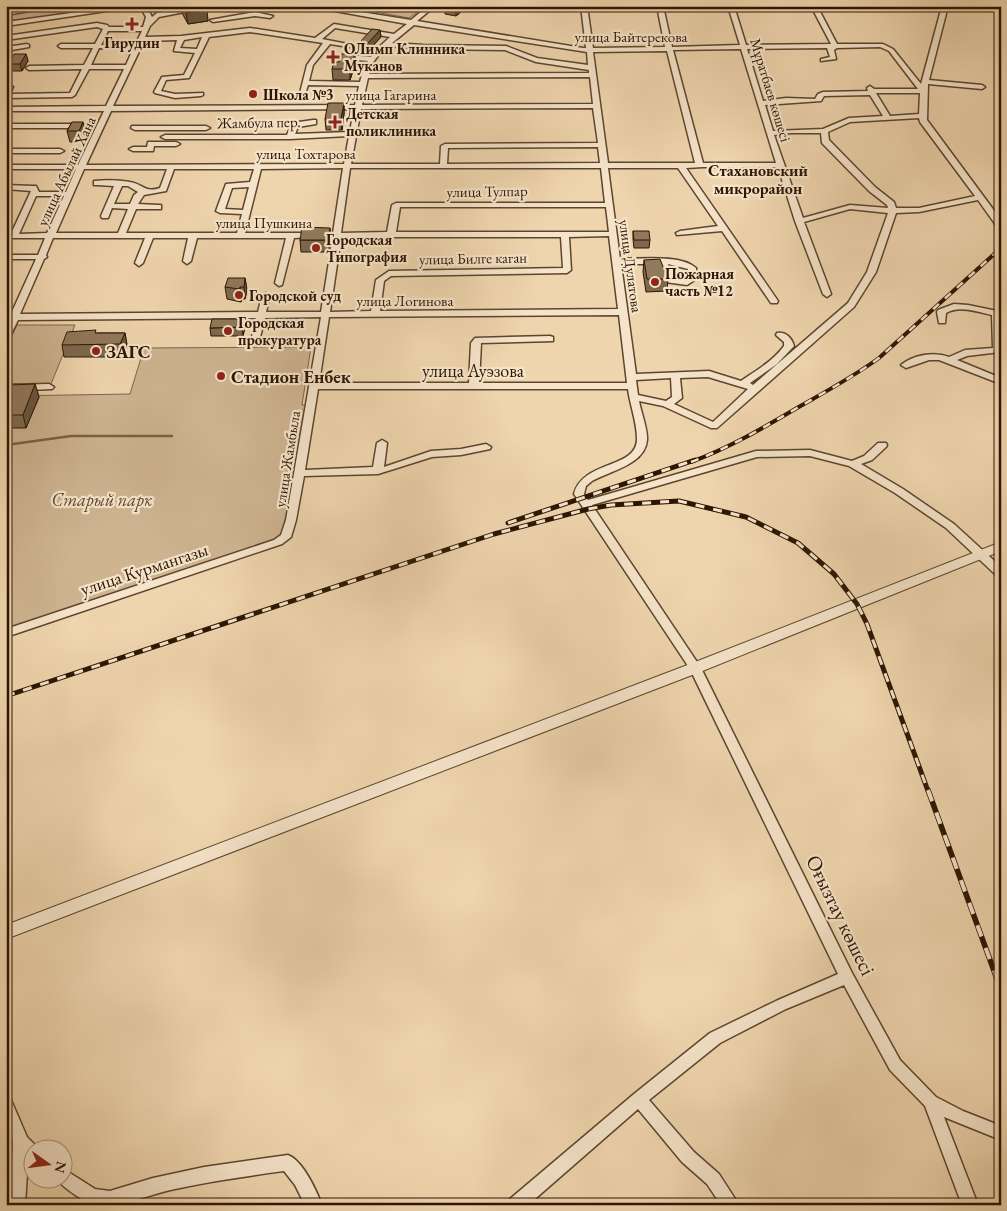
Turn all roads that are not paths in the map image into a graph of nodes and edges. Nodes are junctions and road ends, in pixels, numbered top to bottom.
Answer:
1 (56, 6) edge
2 (136, 6) edge
3 (143, 6) edge
4 (175, 6) edge
5 (212, 6) edge
6 (262, 6) edge
7 (310, 6) edge
8 (432, 6) edge
9 (584, 6) edge
10 (660, 6) edge
11 (731, 6) edge
12 (814, 6) edge
13 (945, 6) edge
14 (190, 9) junction
15 (6, 13) edge
16 (164, 14) junction
17 (255, 14) junction
18 (213, 20) dead end
19 (263, 21) dead end
20 (411, 22) junction
21 (6, 24) edge
22 (356, 24) dead end
23 (256, 25) dead end
24 (147, 27) junction
25 (106, 29) junction
26 (350, 29) junction
27 (250, 30) junction
28 (206, 36) junction
29 (394, 36) junction
30 (242, 37) dead end
31 (6, 38) edge
32 (181, 38) junction
33 (142, 39) junction
34 (363, 39) junction
35 (315, 41) junction
36 (327, 43) junction
37 (386, 44) junction
38 (27, 46) dead end
39 (61, 46) dead end
40 (96, 46) junction
41 (835, 46) junction
42 (138, 47) junction
43 (744, 48) junction
44 (6, 49) edge
45 (669, 49) junction
46 (590, 50) junction
47 (199, 51) junction
48 (371, 59) junction
49 (823, 60) dead end
50 (87, 67) junction
51 (128, 67) junction
52 (29, 68) dead end
53 (592, 71) junction
54 (363, 80) junction
55 (925, 82) junction
56 (306, 83) junction
57 (6, 86) edge
58 (982, 87) dead end
59 (871, 90) junction
60 (923, 91) junction
61 (304, 93) dead end
62 (201, 94) dead end
63 (6, 95) edge
64 (175, 96) junction
65 (760, 103) junction
66 (596, 106) junction
67 (169, 108) junction
68 (358, 108) junction
69 (6, 109) edge
70 (109, 109) junction
71 (213, 109) junction
72 (923, 116) junction
73 (887, 117) junction
74 (313, 122) dead end
75 (6, 126) edge
76 (77, 126) edge
77 (135, 128) dead end
78 (168, 128) junction
79 (206, 128) junction
80 (824, 132) junction
81 (770, 133) junction
82 (354, 134) junction
83 (203, 137) junction
84 (290, 137) junction
85 (163, 141) junction
86 (188, 144) dead end
87 (602, 145) junction
88 (133, 149) dead end
89 (6, 150) edge
90 (60, 151) dead end
91 (780, 165) junction
92 (258, 166) junction
93 (347, 166) junction
94 (605, 166) junction
95 (681, 166) junction
96 (700, 166) junction
97 (81, 167) junction
98 (171, 167) junction
99 (443, 167) junction
100 (6, 168) edge
101 (97, 183) dead end
102 (119, 183) junction
103 (253, 184) junction
104 (6, 187) edge
105 (144, 192) junction
106 (34, 194) junction
107 (70, 194) junction
108 (981, 197) junction
109 (609, 205) junction
110 (110, 206) junction
111 (133, 207) junction
112 (158, 207) dead end
113 (893, 210) junction
114 (245, 212) junction
115 (105, 216) dead end
116 (800, 221) junction
117 (1001, 226) edge
118 (724, 228) junction
119 (680, 233) dead end
120 (565, 234) junction
121 (612, 234) junction
122 (291, 235) junction
123 (337, 235) junction
124 (391, 235) junction
125 (10, 236) edge
126 (51, 236) junction
127 (121, 236) junction
128 (150, 236) junction
129 (193, 236) junction
130 (240, 236) junction
131 (6, 257) edge
132 (43, 257) junction
133 (187, 261) dead end
134 (618, 261) junction
135 (662, 262) edge
136 (139, 263) dead end
137 (279, 283) dead end
138 (827, 294) dead end
139 (266, 296) dead end
140 (774, 301) dead end
141 (624, 312) junction
142 (325, 314) junction
143 (375, 314) junction
144 (999, 314) edge
145 (262, 315) junction
146 (11, 317) edge
147 (942, 321) dead end
148 (780, 335) dead end
149 (6, 336) edge
150 (256, 337) dead end
151 (550, 339) dead end
152 (950, 360) junction
153 (906, 365) dead end
154 (675, 376) junction
155 (633, 381) junction
156 (1001, 381) edge
157 (744, 383) junction
158 (313, 386) junction
159 (49, 387) dead end
160 (474, 387) junction
161 (6, 388) edge
162 (755, 388) junction
163 (634, 398) junction
164 (669, 403) junction
165 (382, 443) dead end
166 (882, 445) dead end
167 (486, 447) dead end
168 (853, 464) junction
169 (378, 471) junction
170 (299, 473) junction
171 (579, 494) joint
172 (585, 504) junction
173 (288, 533) joint
174 (1001, 546) edge
175 (979, 555) junction
176 (1001, 573) edge
177 (6, 633) edge
178 (695, 668) junction
179 (6, 932) edge
180 (847, 976) junction
181 (639, 1099) junction
182 (931, 1102) junction
183 (6, 1105) edge
184 (1001, 1133) edge
185 (22, 1138) edge
186 (22, 1176) edge
187 (72, 1182) edge
188 (17, 1205) edge
189 (314, 1205) edge
190 (516, 1205) edge
191 (730, 1205) edge
192 (970, 1205) edge

1 - 15 street
2 - 21 street
3 - 24 street, улица Абылай Хана
4 - 14 street
4 - 16 street
5 - 14 street
6 - 17 street
7 - 20 street, улица Байтерекова
8 - 20 street, улица Жамбыла
9 - 46 street, улица Дулатова
10 - 45 street
11 - 43 street, Мұратбаев көшесі
12 - 41 street
13 - 55 street
14 - 16 street
16 - 24 street
17 - 18 street
17 - 19 street
20 - 29 street, улица Жамбыла
20 - 46 street, улица Байтерекова
22 - 26 street
23 - 27 street
24 - 25 street
24 - 33 street, улица Абылай Хана
25 - 31 street
25 - 40 street
26 - 34 street
26 - 35 street
27 - 28 street
27 - 30 street
27 - 35 street
28 - 32 street
28 - 47 street
29 - 34 street
29 - 37 street, улица Жамбыла
32 - 33 street
32 - 47 street
33 - 42 street, улица Абылай Хана
34 - 36 street
34 - 48 street
35 - 36 street
36 - 56 street
37 - 48 street, улица Жамбыла
37 - 53 street
38 - 44 street
39 - 40 street
40 - 42 street
40 - 50 street
41 - 43 street, улица Байтерекова
41 - 49 street
41 - 60 street, улица Байтерекова
42 - 51 street, улица Абылай Хана
43 - 45 street, улица Байтерекова
43 - 65 street, Мұратбаев көшесі
45 - 46 street, улица Байтерекова
45 - 96 street
46 - 53 street, улица Дулатова
47 - 64 street
48 - 54 street, улица Жамбыла
50 - 51 street
50 - 52 street
50 - 63 street
51 - 70 street, улица Абылай Хана
53 - 54 street
53 - 66 street, улица Дулатова
54 - 56 street
54 - 68 street, улица Жамбыла
55 - 58 street
55 - 60 street
56 - 61 street
57 - 63 street
59 - 60 street
59 - 65 street
59 - 73 street
60 - 72 street
62 - 64 street
64 - 67 street
65 - 81 street, Мұратбаев көшесі
66 - 68 street, улица Гагарина
66 - 87 street, улица Дулатова
67 - 70 street, улица Гагарина
67 - 71 street, улица Гагарина
68 - 71 street, улица Гагарина
68 - 82 street, улица Жамбыла
69 - 70 street, улица Гагарина
70 - 97 street, улица Абылай Хана
71 - 79 street
72 - 73 street
72 - 108 street
73 - 80 street
74 - 84 street
75 - 76 street
77 - 78 street
78 - 79 street
78 - 85 street
79 - 83 street
80 - 81 street
80 - 113 street
81 - 91 street, Мұратбаев көшесі
82 - 84 street, Жамбула пер.
82 - 93 street, улица Жамбыла
83 - 84 street, Жамбула пер.
83 - 85 street, Жамбула пер.
85 - 86 street
85 - 88 street
87 - 94 street, улица Дулатова
87 - 99 street
89 - 90 street
91 - 96 street
91 - 116 street, Мұратбаев көшесі
92 - 93 street, улица Тохтарова
92 - 98 street, улица Тохтарова
92 - 103 street
93 - 99 street, улица Тохтарова
93 - 123 street, улица Жамбыла
94 - 95 street, улица Тохтарова
94 - 99 street, улица Тохтарова
94 - 109 street, улица Дулатова
95 - 96 street
95 - 118 street
97 - 98 street, улица Тохтарова
97 - 100 street, улица Тохтарова
97 - 107 street, улица Абылай Хана
98 - 105 street
101 - 102 street
102 - 105 street
102 - 110 street
103 - 114 street
103 - 114 street
104 - 106 street
105 - 111 street
106 - 107 street
106 - 125 street
107 - 126 street, улица Абылай Хана
108 - 113 street
108 - 117 street
109 - 121 street, улица Дулатова
109 - 124 street, улица Тулпар
110 - 111 street
110 - 115 street
111 - 112 street
111 - 127 street
113 - 116 street
113 - 162 street
114 - 130 street
116 - 138 street, Мұратбаев көшесі
118 - 119 street
118 - 140 street
120 - 121 street, улица Пушкина
120 - 124 street, улица Пушкина
120 - 143 street, улица Билге каган
121 - 134 street, улица Дулатова
122 - 123 street, улица Пушкина
122 - 130 street, улица Пушкина
122 - 137 street
123 - 124 street, улица Пушкина
123 - 142 street, улица Жамбыла
125 - 126 street, улица Пушкина
126 - 127 street, улица Пушкина
126 - 132 street, улица Абылай Хана
127 - 128 street, улица Пушкина
128 - 129 street, улица Пушкина
128 - 136 street
129 - 130 street, улица Пушкина
129 - 133 street
131 - 132 street
132 - 146 street, улица Абылай Хана
134 - 135 street
134 - 141 street, улица Дулатова
139 - 145 street
141 - 143 street, улица Логинова
141 - 155 street, улица Дулатова
142 - 143 street, улица Логинова
142 - 145 street, улица Логинова
142 - 158 street, улица Жамбыла
144 - 147 street
144 - 152 street
145 - 146 street, улица Логинова
145 - 150 street
146 - 149 street, улица Абылай Хана
148 - 157 street
151 - 160 street
152 - 153 street
152 - 156 street
154 - 155 street, улица Ауэзова
154 - 157 street, улица Ауэзова
154 - 164 street
155 - 160 street, улица Ауэзова
155 - 163 street, улица Дулатова
157 - 162 street, улица Ауэзова
158 - 160 street, улица Ауэзова
158 - 170 street, улица Жамбыла
159 - 161 street
162 - 164 street
163 - 164 street
163 - 171 street, улица Дулатова
165 - 169 street
166 - 168 street
167 - 169 street
168 - 172 street
168 - 175 street
169 - 170 street
170 - 173 street, улица Жамбыла
171 - 172 street, Оғызтау көшесі
172 - 178 street, Оғызтау көшесі
173 - 177 street, улица Курмангазы
174 - 175 street
175 - 176 street
175 - 178 street
178 - 179 street
178 - 180 street, Оғызтау көшесі
180 - 181 street
180 - 182 street, Оғызтау көшесі
181 - 190 street
181 - 191 street
182 - 184 street, Оғызтау көшесі
182 - 192 street
183 - 185 street
186 - 188 street
187 - 189 street

